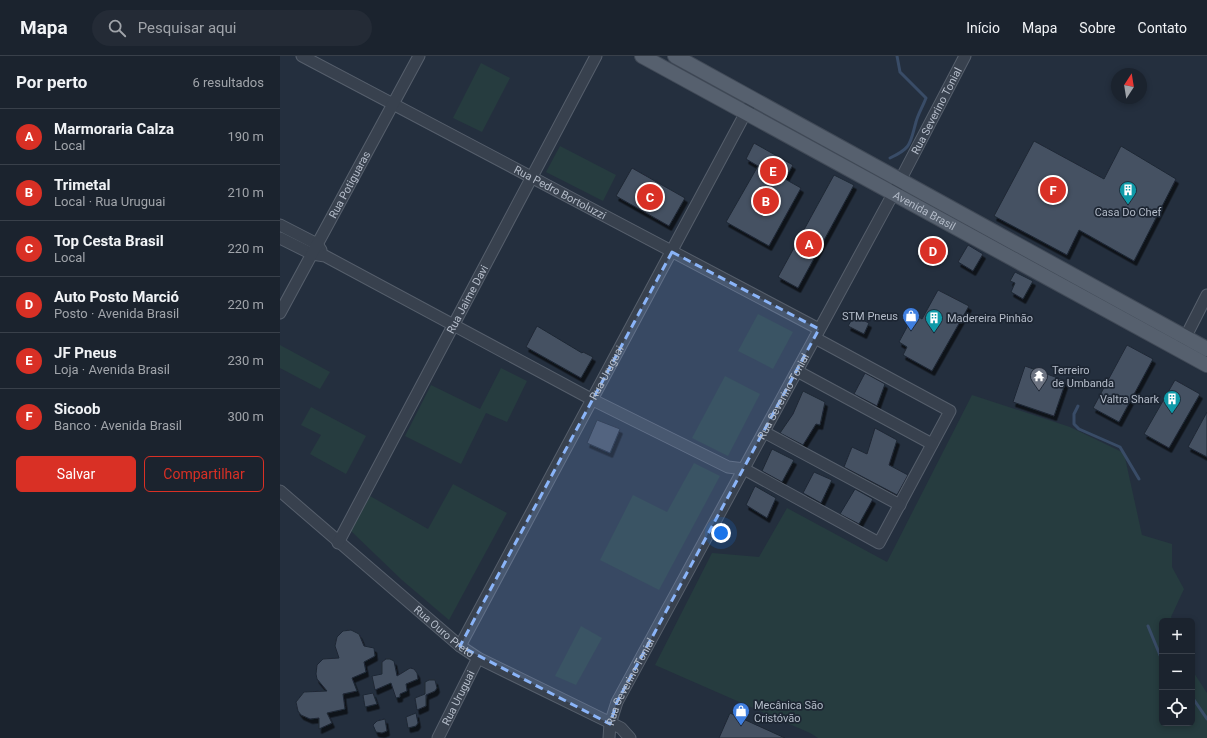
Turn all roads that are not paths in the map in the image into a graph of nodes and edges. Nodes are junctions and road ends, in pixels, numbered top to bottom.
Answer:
1 (302, 56) edge
2 (419, 56) edge
3 (596, 56) edge
4 (642, 56) edge
5 (675, 56) edge
6 (965, 56) edge
7 (753, 99) junction
8 (392, 105) junction
9 (746, 113) junction
10 (530, 178) junction
11 (901, 180) junction
12 (893, 194) junction
13 (280, 225) edge
14 (280, 238) edge
15 (314, 249) junction
16 (672, 252) junction
17 (1045, 260) junction
18 (1038, 274) junction
19 (1207, 295) edge
20 (280, 313) edge
21 (453, 324) junction
22 (817, 334) junction
23 (1182, 343) junction
24 (1207, 348) edge
25 (1207, 365) edge
26 (797, 371) junction
27 (594, 400) junction
28 (764, 432) junction
29 (932, 444) junction
30 (744, 469) junction
31 (280, 491) edge
32 (900, 505) junction
33 (338, 543) junction
34 (460, 646) junction
35 (478, 658) junction
36 (610, 724) junction
37 (438, 738) edge
38 (609, 738) edge
39 (630, 738) edge

1 - 8 street, Rua Pedro Bortoluzzi
2 - 8 street, Rua Potiguaras
3 - 10 street, Rua Jaime Davi
4 - 9 main road, Avenida Brasil
5 - 7 main road, Avenida Brasil
6 - 11 street, Rua Severino Tonial
7 - 9 street, Rua Uruguai
7 - 11 main road, Avenida Brasil
8 - 10 street, Rua Pedro Bortoluzzi
8 - 15 street, Rua Potiguaras
9 - 12 main road, Avenida Brasil
9 - 16 street, Rua Uruguai
10 - 16 street, Rua Pedro Bortoluzzi
10 - 21 street, Rua Jaime Davi
11 - 12 street, Rua Severino Tonial
11 - 17 main road, Avenida Brasil
12 - 18 main road, Avenida Brasil
12 - 22 street, Rua Severino Tonial
13 - 15 street
14 - 15 street
15 - 20 street, Rua Potiguaras
15 - 21 street
16 - 22 street, Rua Pedro Bortoluzzi
16 - 27 street, Rua Uruguai
17 - 18 main road
17 - 23 main road, Avenida Brasil
18 - 23 main road, Avenida Brasil
19 - 23 street
21 - 27 street
21 - 33 street, Rua Jaime Davi
22 - 26 street, Rua Severino Tonial
22 - 29 street, Rua Pedro Bortoluzzi
23 - 24 main road, Avenida Brasil
23 - 25 main road, Avenida Brasil
26 - 28 street, Rua Severino Tonial
26 - 29 street
27 - 30 street
27 - 34 street, Rua Uruguai
28 - 30 street, Rua Severino Tonial
28 - 32 street
29 - 32 street
30 - 32 street
30 - 36 street, Rua Severino Tonial
31 - 33 street, Rua Ouro Preto
33 - 34 street, Rua Ouro Preto
34 - 35 street, Rua Ouro Preto
35 - 36 street, Rua Ouro Preto
35 - 37 street, Rua Uruguai
36 - 38 street, Rua Severino Tonial
36 - 39 street, Rua Ouro Preto

